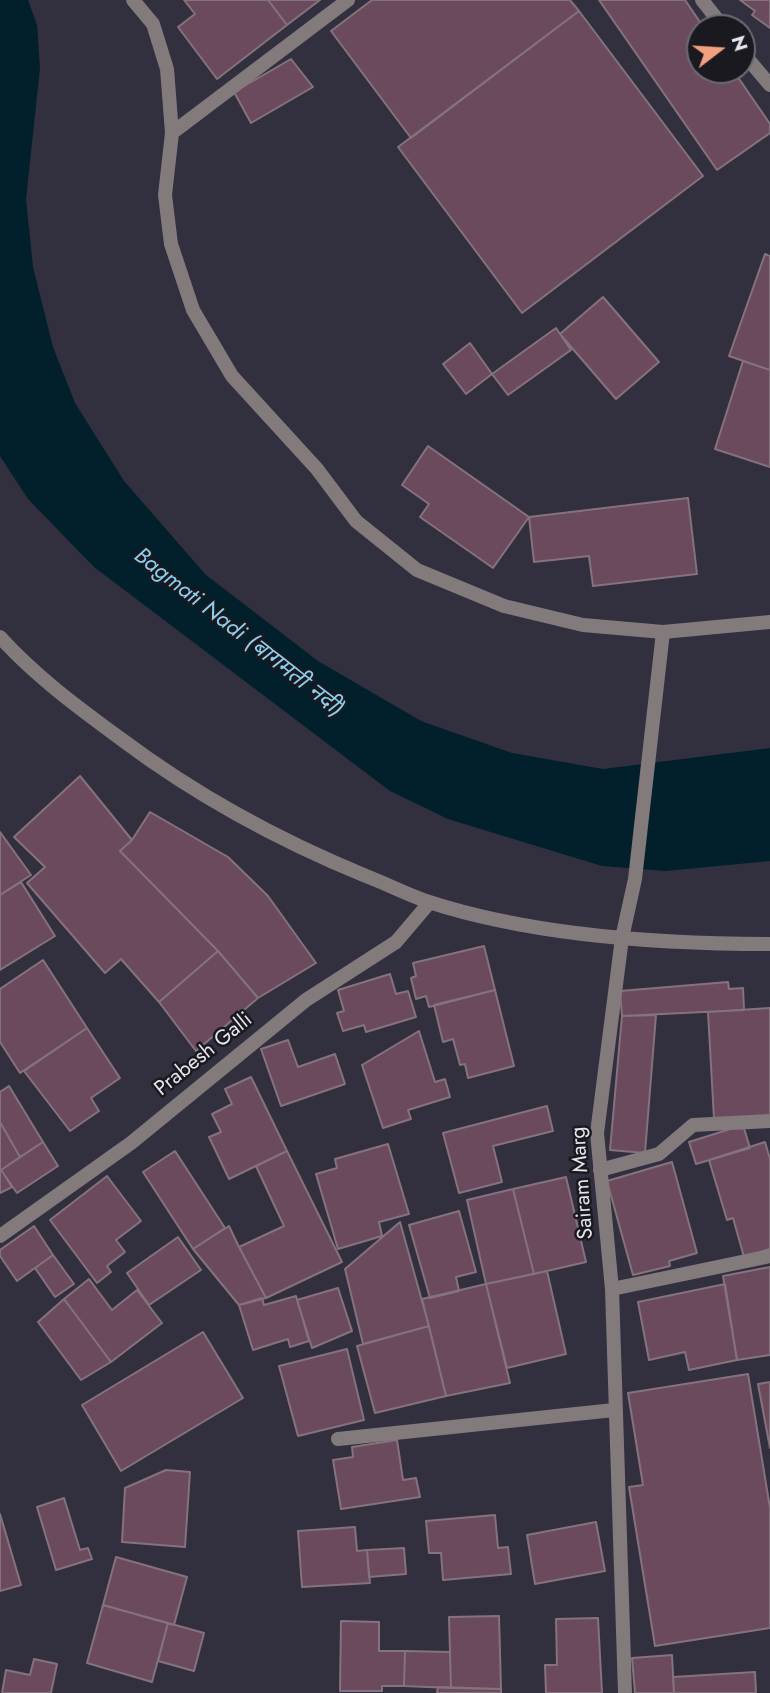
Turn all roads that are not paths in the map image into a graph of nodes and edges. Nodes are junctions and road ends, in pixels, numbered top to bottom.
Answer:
1 (133, 0) edge
2 (348, 0) edge
3 (756, 68) edge
4 (770, 85) edge
5 (172, 133) junction
6 (770, 622) edge
7 (663, 632) junction
8 (0, 637) edge
9 (430, 902) junction
10 (622, 938) junction
11 (770, 944) edge
12 (770, 1121) edge
13 (600, 1170) junction
14 (0, 1236) edge
15 (770, 1256) edge
16 (612, 1289) junction
17 (614, 1410) junction
18 (338, 1439) dead end
19 (625, 1693) edge

1 - 5 street
2 - 5 street
3 - 4 street
5 - 7 street
6 - 7 street
7 - 10 street, Sairam Marg
8 - 9 street
9 - 10 street
9 - 14 street, Prabesh Galli
10 - 11 street
10 - 13 street, Sairam Marg
12 - 13 street
13 - 16 street, Sairam Marg
15 - 16 street
16 - 17 street, Sairam Marg
17 - 18 street
17 - 19 street, Sairam Marg

